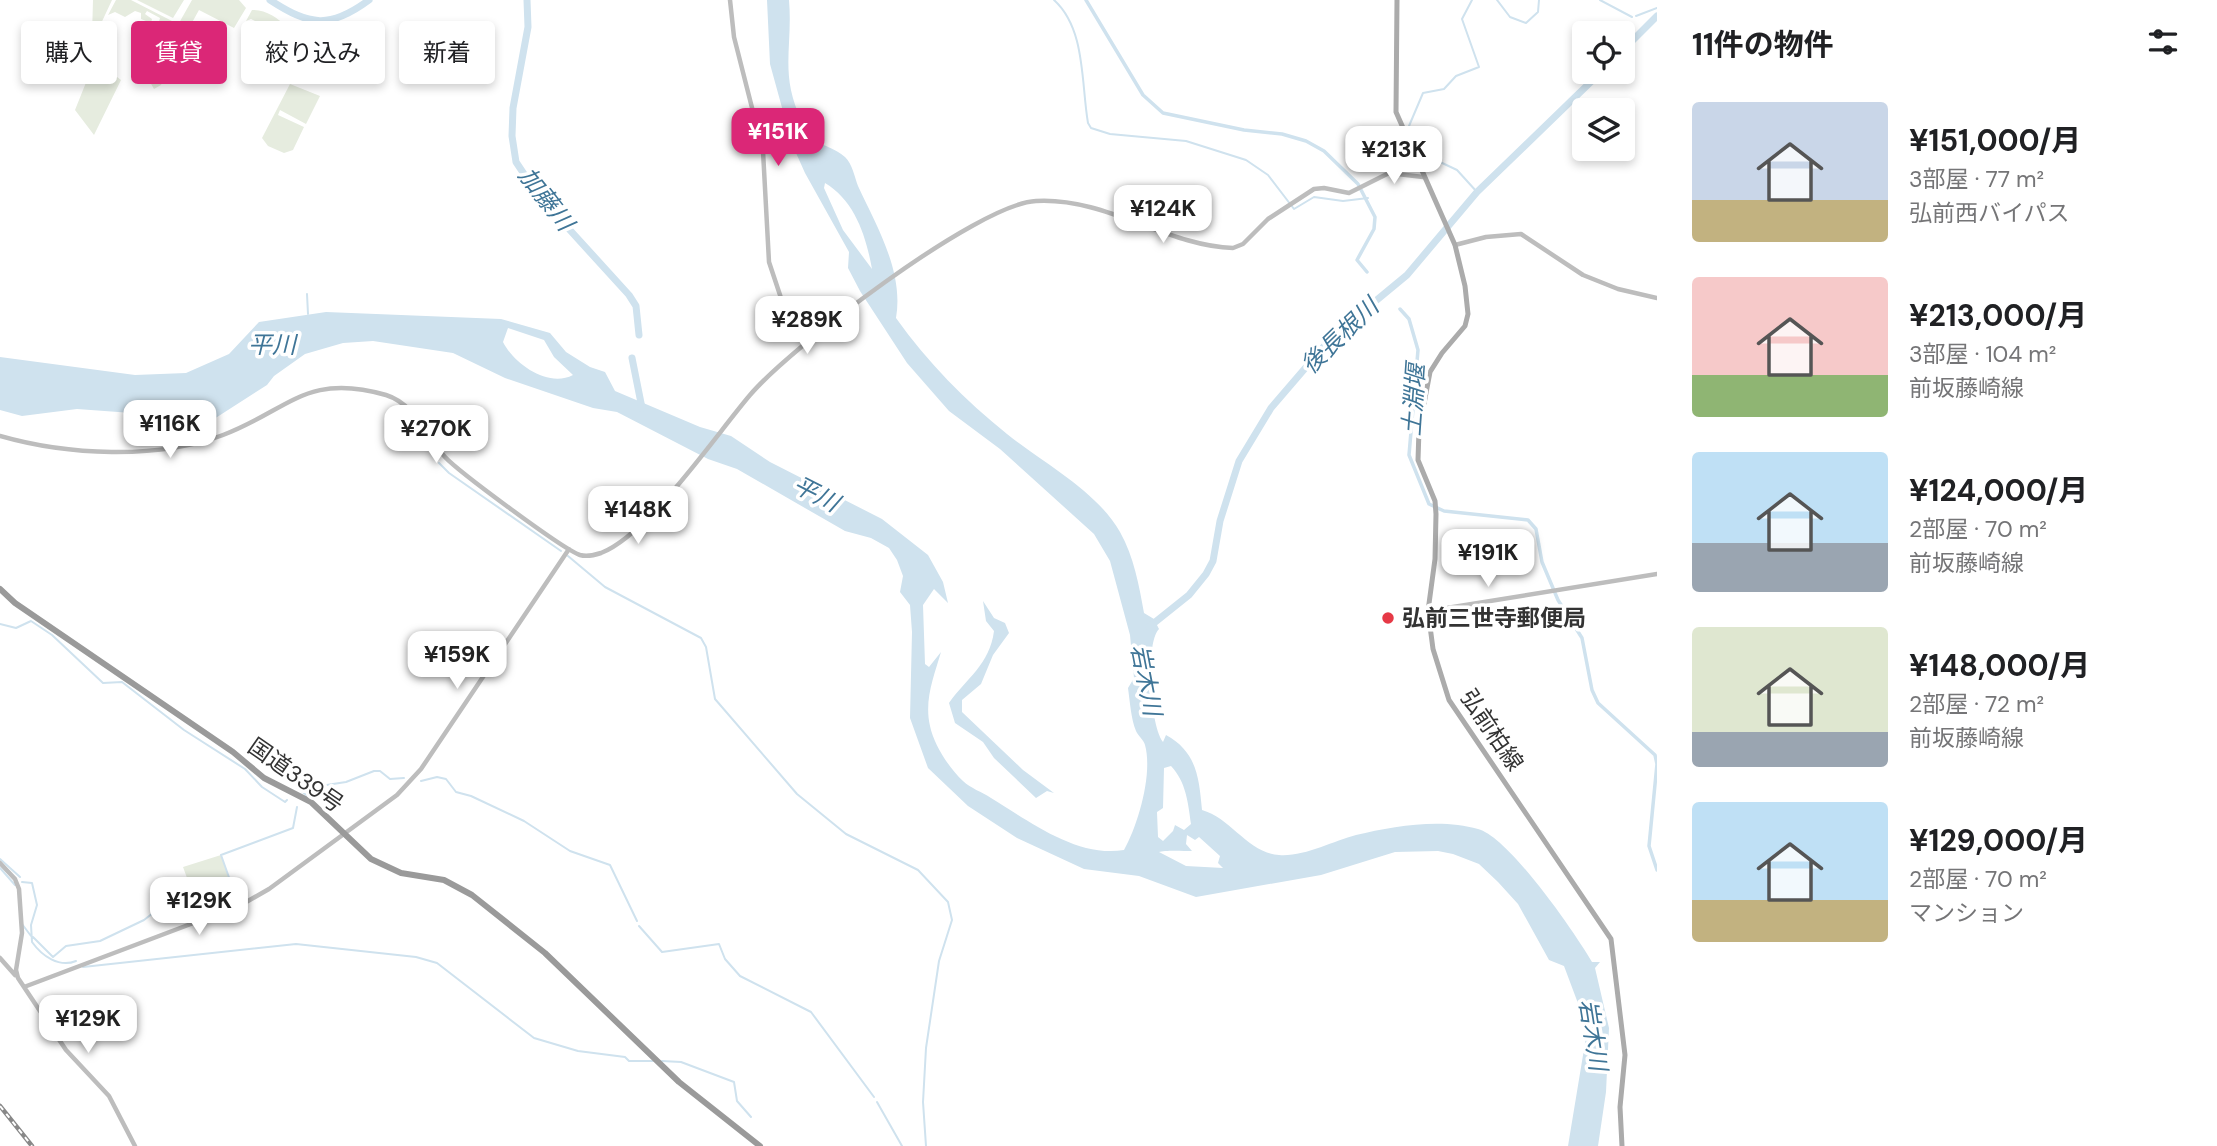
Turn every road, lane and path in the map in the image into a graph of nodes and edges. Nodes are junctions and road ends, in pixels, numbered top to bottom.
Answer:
1 (730, 0) edge
2 (1397, 0) edge
3 (1423, 177) junction
4 (1455, 244) junction
5 (1657, 298) edge
6 (806, 341) junction
7 (0, 436) edge
8 (569, 549) junction
9 (1657, 574) edge
10 (0, 589) edge
11 (1428, 611) junction
12 (345, 833) junction
13 (0, 863) edge
14 (0, 958) edge
15 (18, 978) junction
16 (23, 987) junction
17 (135, 1146) edge
18 (760, 1146) edge
19 (1622, 1146) edge

1 - 6 main road
2 - 3 main road, 弘前柏線
3 - 4 main road, 弘前柏線
3 - 6 main road
4 - 5 main road
4 - 11 main road, 弘前柏線
6 - 8 main road
7 - 8 main road
8 - 12 main road
9 - 11 main road
10 - 12 highway, 国道339号
11 - 19 main road, 弘前柏線
12 - 16 main road
12 - 18 highway, 国道339号
13 - 15 main road
14 - 15 main road
15 - 16 main road
16 - 17 main road

